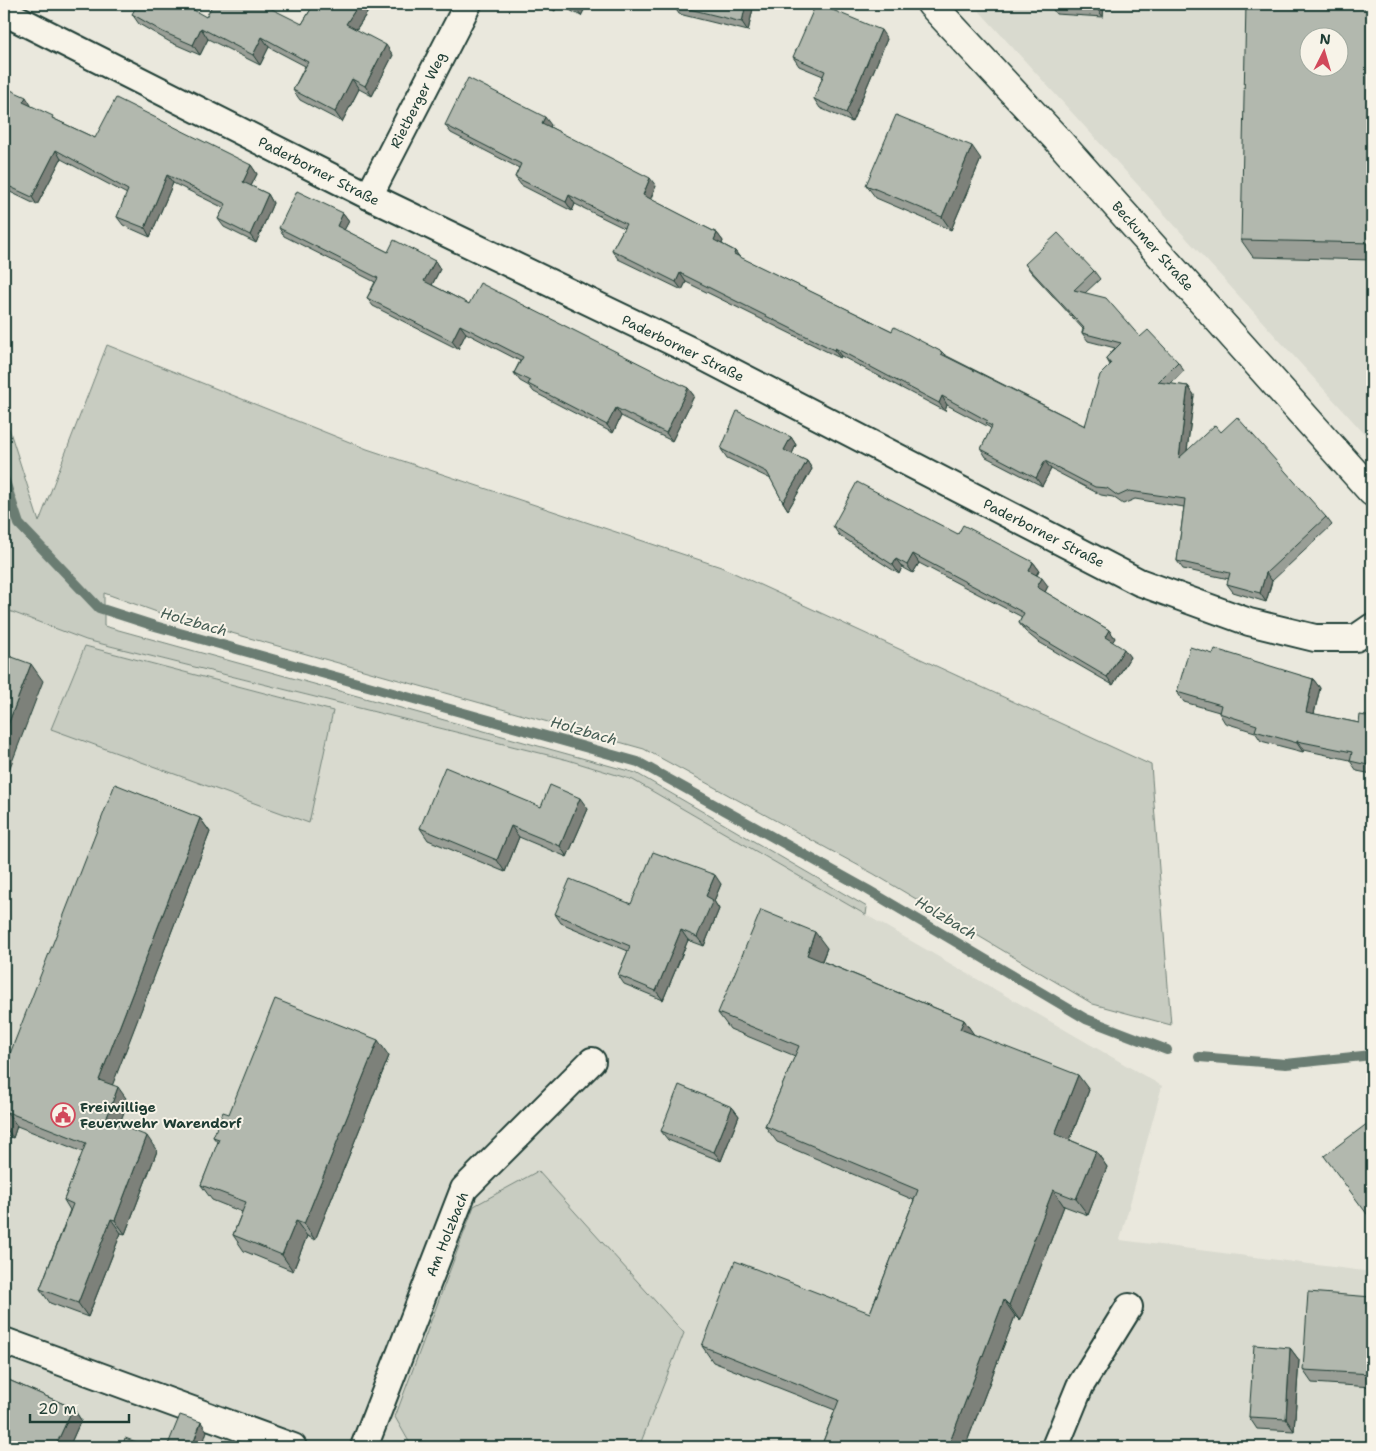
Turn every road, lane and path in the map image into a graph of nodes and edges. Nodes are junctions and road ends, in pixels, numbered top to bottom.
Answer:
1 (468, 4) edge
2 (931, 4) edge
3 (4, 12) edge
4 (369, 196) junction
5 (1372, 492) edge
6 (1372, 627) edge
7 (592, 1061) dead end
8 (1129, 1308) dead end
9 (4, 1341) edge
10 (293, 1447) edge
11 (364, 1447) edge
12 (1055, 1447) edge

1 - 4 street, Rietberger Weg
2 - 5 street, Beckumer Straße
3 - 4 street, Paderborner Straße
4 - 6 street, Paderborner Straße
7 - 11 street, Am Holzbach
8 - 12 street
9 - 10 street

